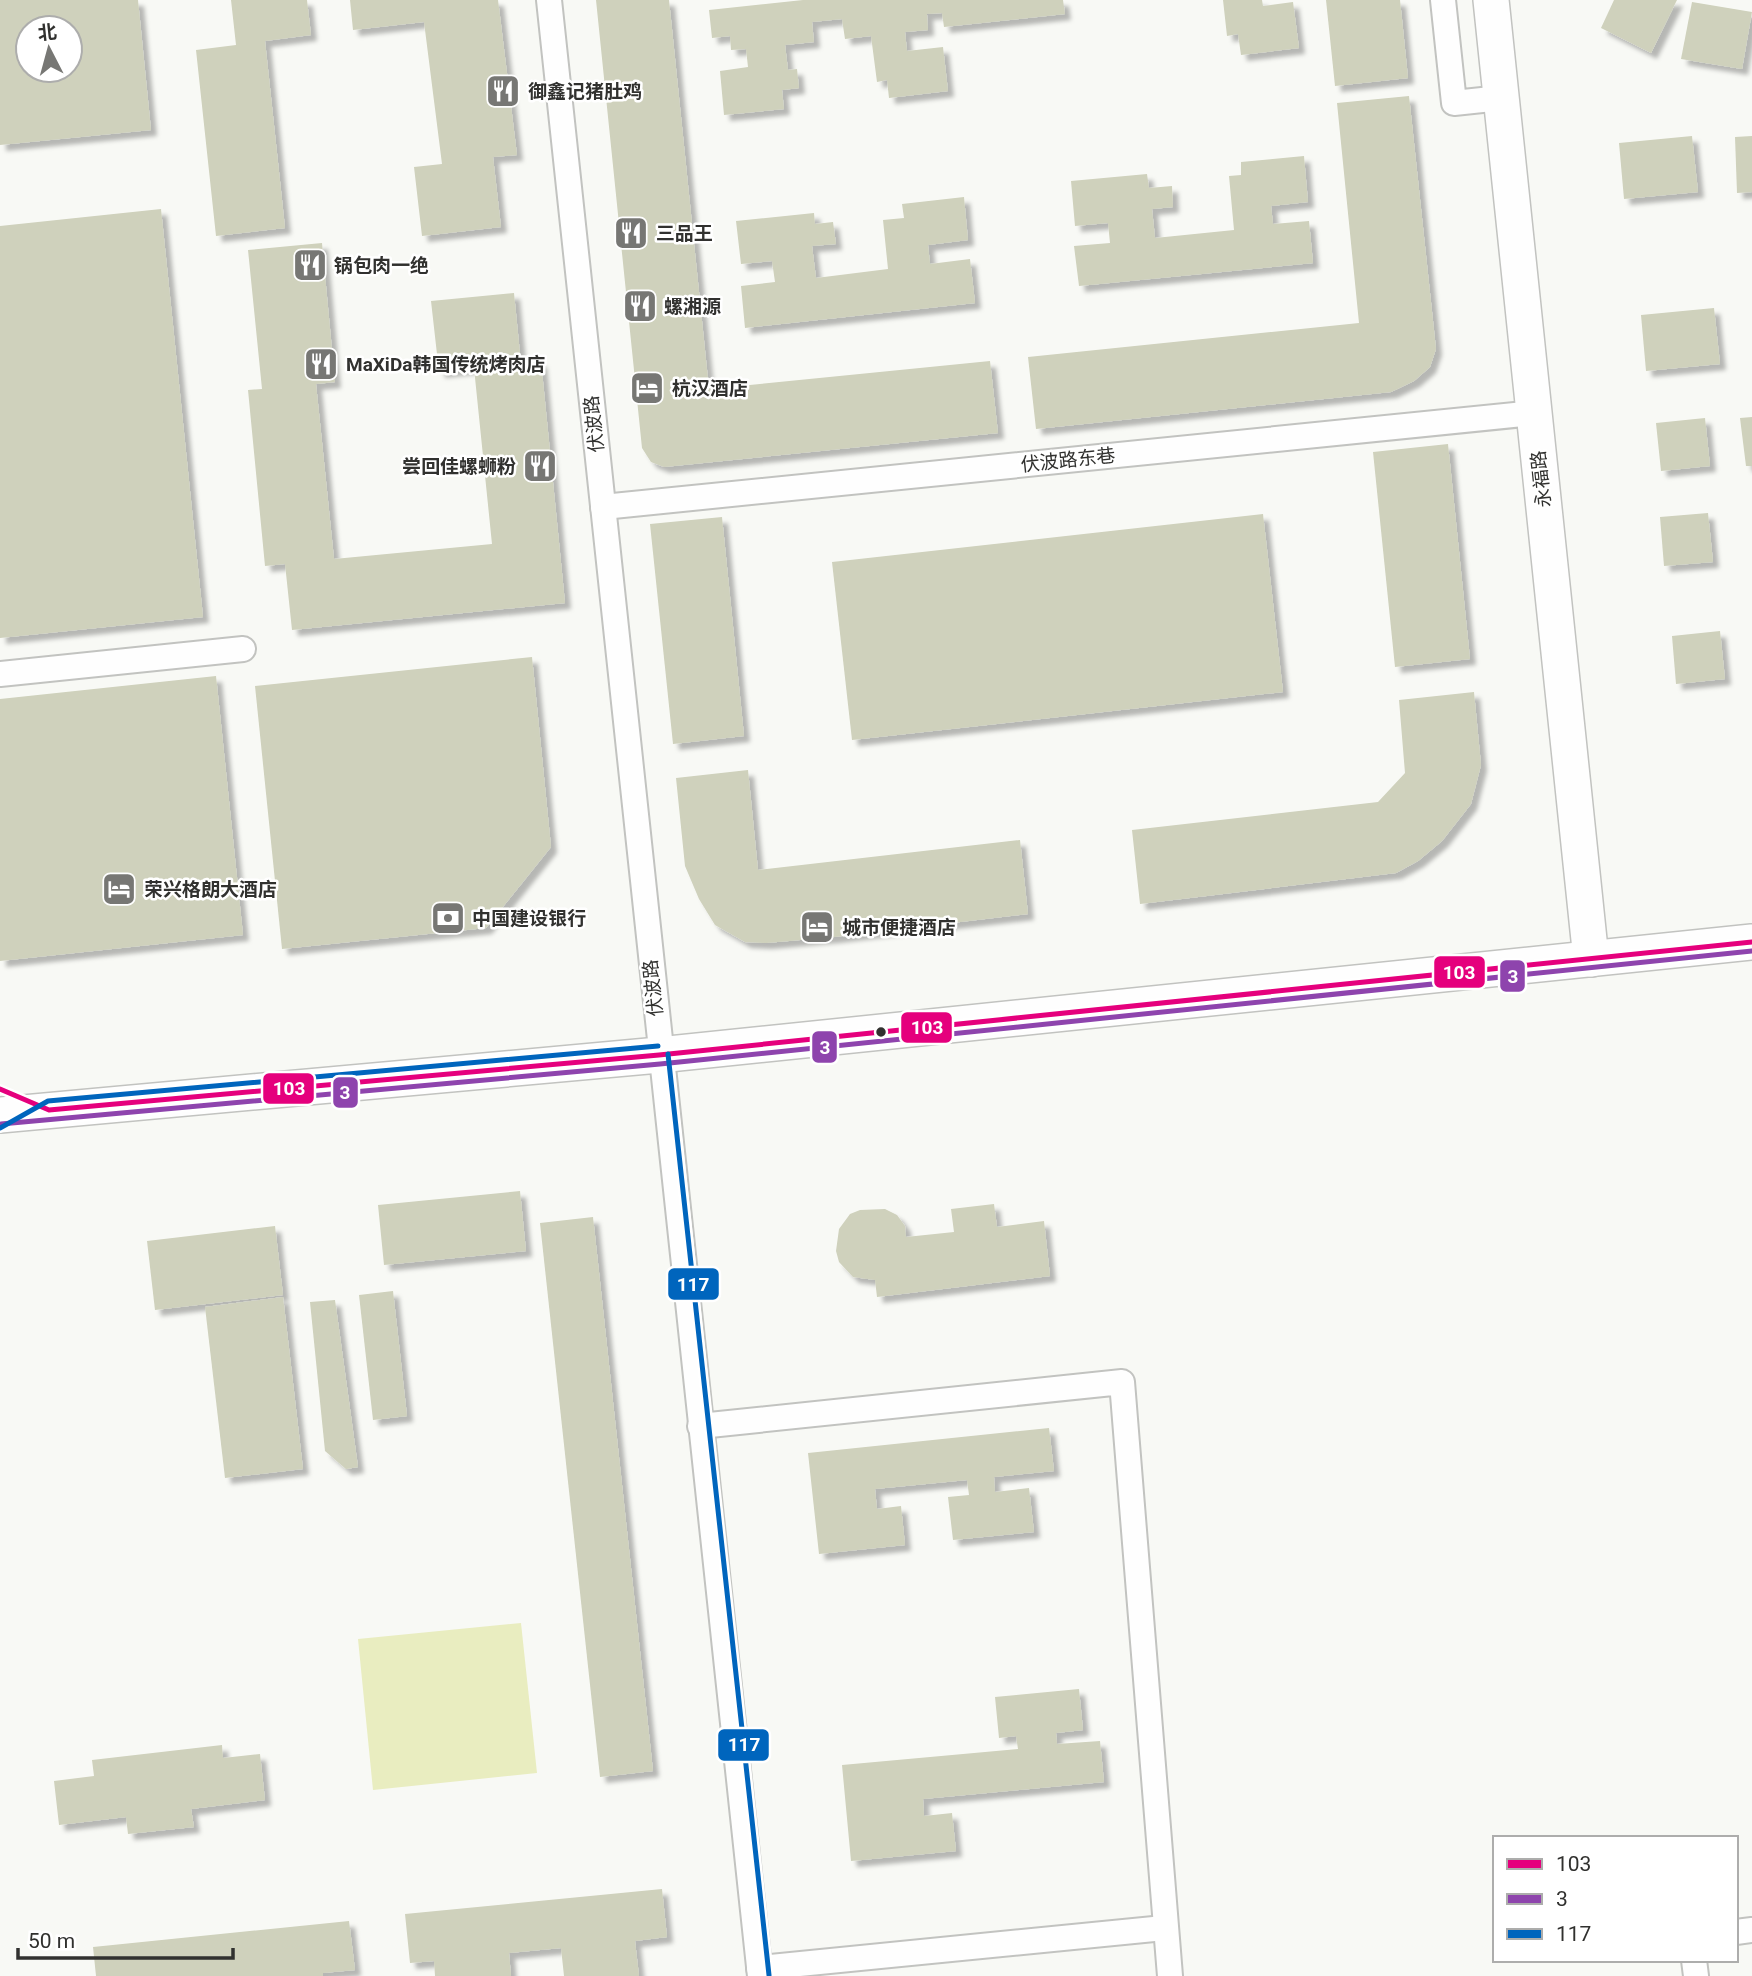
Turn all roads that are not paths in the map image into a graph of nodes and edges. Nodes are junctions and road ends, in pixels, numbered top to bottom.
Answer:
1 (549, 0) edge
2 (1443, 0) edge
3 (1490, 0) edge
4 (1501, 98) junction
5 (1534, 413) junction
6 (603, 507) junction
7 (243, 649) dead end
8 (0, 674) edge
9 (1752, 942) edge
10 (1591, 959) junction
11 (659, 1055) junction
12 (0, 1089) edge
13 (49, 1110) junction
14 (0, 1115) edge
15 (0, 1138) edge
16 (700, 1426) junction
17 (1164, 1928) junction
18 (759, 1972) edge
19 (1170, 1976) edge

1 - 6 street, 伏波路
2 - 4 street
3 - 4 main road, 永福路
4 - 5 main road, 永福路
5 - 6 street, 伏波路东巷
5 - 10 main road, 永福路
6 - 11 street, 伏波路
7 - 8 street
9 - 10 main road
10 - 11 main road
11 - 13 main road
11 - 16 street, 伏波路
12 - 13 main road
13 - 14 main road
13 - 15 main road
16 - 17 street
16 - 18 street, 伏波路
17 - 18 street
17 - 19 street

